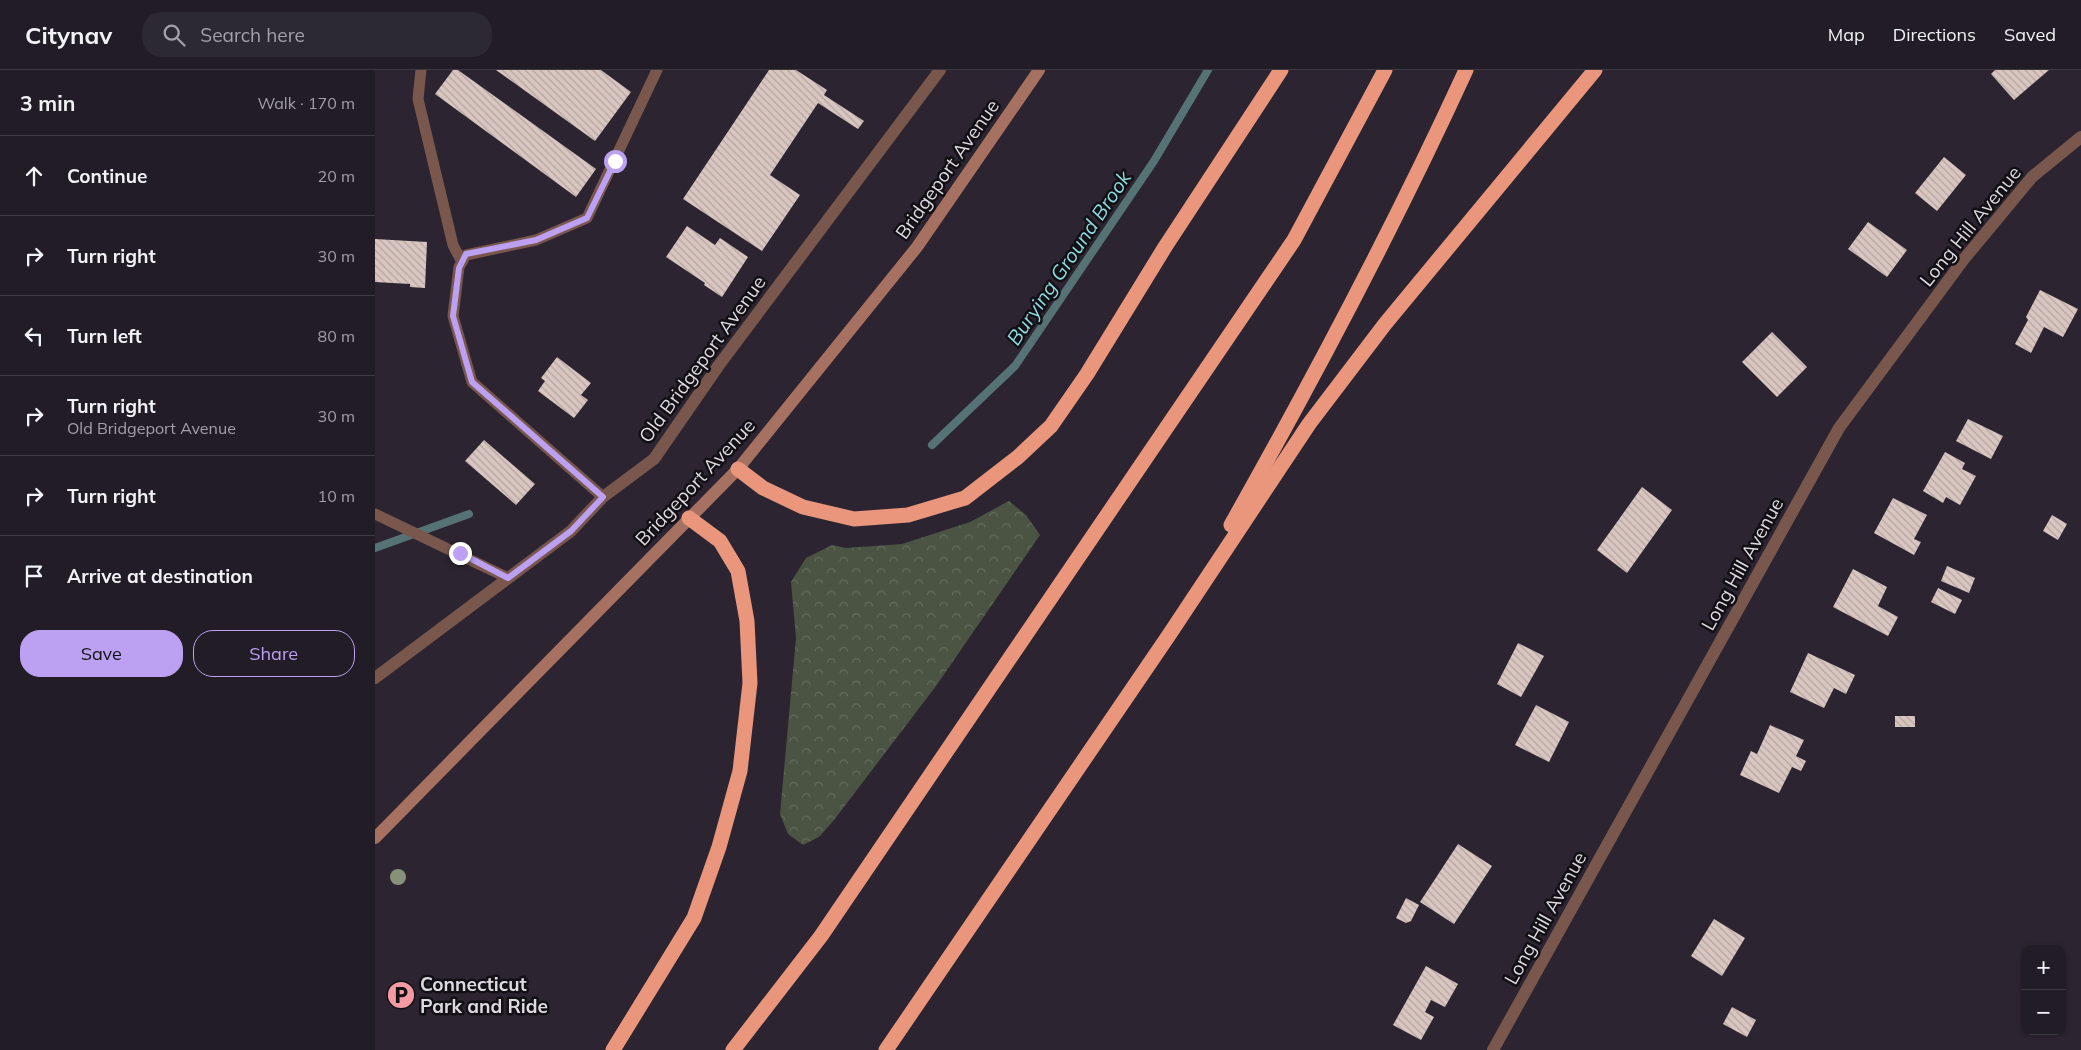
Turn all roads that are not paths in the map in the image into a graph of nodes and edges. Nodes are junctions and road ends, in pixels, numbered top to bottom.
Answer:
1 (421, 70) edge
2 (657, 70) edge
3 (940, 70) edge
4 (1039, 70) edge
5 (1281, 70) edge
6 (1385, 70) edge
7 (1466, 70) edge
8 (1595, 70) edge
9 (2081, 137) edge
10 (462, 262) junction
11 (738, 469) junction
12 (603, 497) junction
13 (375, 514) edge
14 (689, 518) junction
15 (508, 578) junction
16 (1169, 635) junction
17 (375, 678) edge
18 (375, 838) edge
19 (613, 1050) edge
20 (733, 1050) edge
21 (886, 1050) edge
22 (1493, 1050) edge

1 - 10 lane
2 - 10 lane
3 - 12 street, Old Bridgeport Avenue
4 - 11 main road, Bridgeport Avenue
5 - 11 highway
6 - 20 highway
7 - 16 highway
8 - 16 highway
9 - 22 street, Long Hill Avenue
10 - 12 lane
11 - 14 main road, Bridgeport Avenue
12 - 15 street, Old Bridgeport Avenue
13 - 15 lane
14 - 18 main road, Bridgeport Avenue
14 - 19 highway
15 - 17 street, Old Bridgeport Avenue
16 - 21 highway

